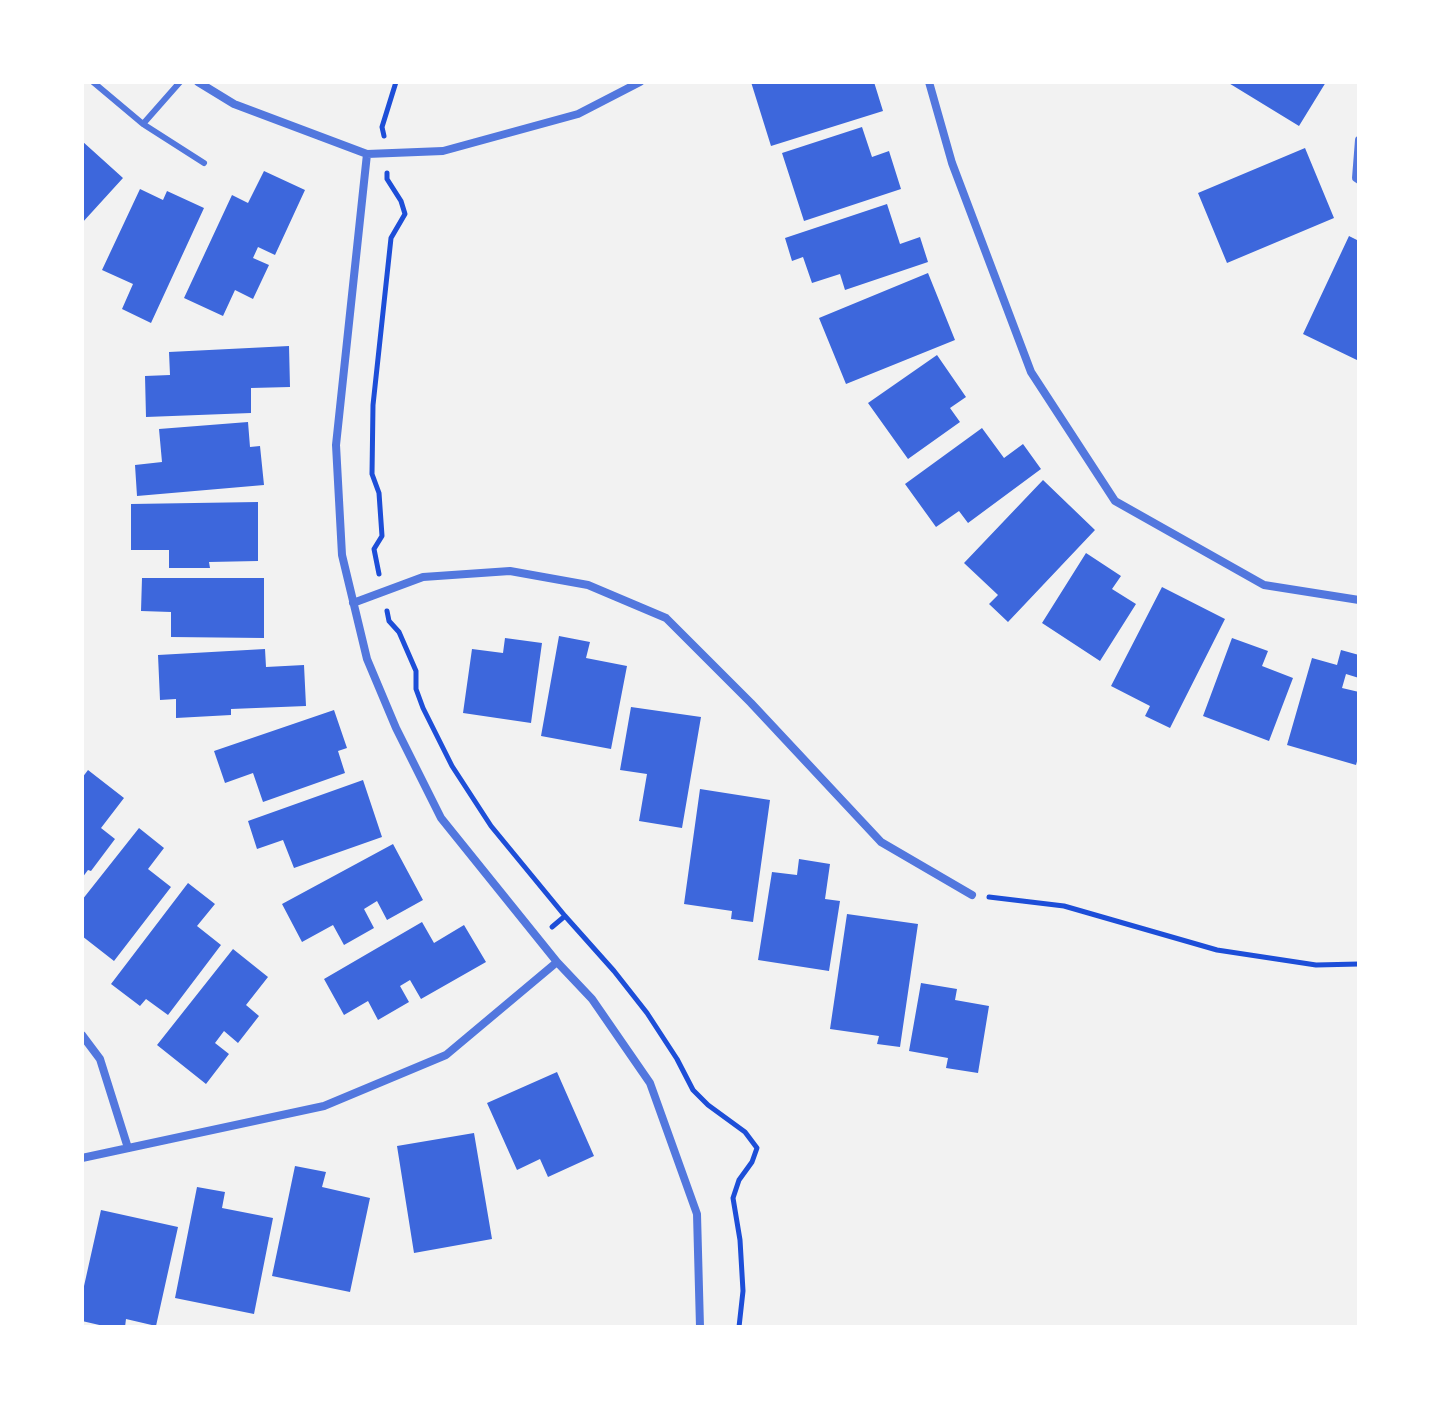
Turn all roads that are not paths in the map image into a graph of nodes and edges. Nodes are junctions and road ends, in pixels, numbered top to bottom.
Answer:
1 (93, 82) edge
2 (180, 82) edge
3 (198, 82) edge
4 (640, 82) edge
5 (929, 82) edge
6 (143, 124) junction
7 (1359, 140) edge
8 (367, 154) junction
9 (204, 163) dead end
10 (1359, 180) edge
11 (1359, 600) edge
12 (353, 603) junction
13 (972, 895) road end
14 (557, 962) junction
15 (82, 1035) edge
16 (128, 1148) junction
17 (82, 1158) edge
18 (700, 1327) edge

1 - 6 lane
2 - 6 lane
3 - 8 street
4 - 8 street
5 - 11 street
6 - 9 lane
7 - 10 street
8 - 12 street
12 - 13 street
12 - 14 street
14 - 16 street
14 - 18 street
15 - 16 street
16 - 17 street

